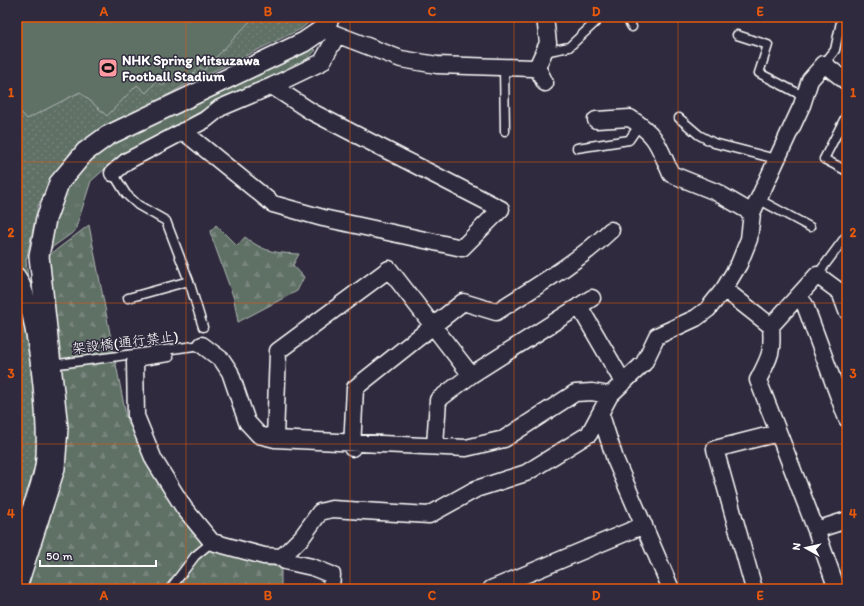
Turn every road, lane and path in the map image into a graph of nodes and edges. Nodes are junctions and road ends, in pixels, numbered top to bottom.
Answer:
1 (545, 17) edge
2 (601, 17) edge
3 (626, 17) edge
4 (842, 17) edge
5 (330, 27) edge
6 (632, 27) dead end
7 (736, 35) dead end
8 (544, 52) junction
9 (824, 64) junction
10 (537, 67) junction
11 (504, 68) junction
12 (847, 82) edge
13 (545, 83) dead end
14 (272, 86) junction
15 (804, 96) junction
16 (847, 114) edge
17 (679, 118) dead end
18 (596, 120) dead end
19 (640, 124) junction
20 (183, 131) junction
21 (505, 132) dead end
22 (577, 148) dead end
23 (776, 159) junction
24 (847, 171) edge
25 (113, 173) joint
26 (755, 206) junction
27 (810, 228) dead end
28 (611, 230) dead end
29 (847, 235) edge
30 (821, 270) dead end
31 (17, 276) edge
32 (189, 281) junction
33 (724, 289) junction
34 (798, 296) junction
35 (128, 298) dead end
36 (847, 311) edge
37 (433, 326) junction
38 (770, 326) junction
39 (203, 327) dead end
40 (202, 345) joint
41 (169, 357) dead end
42 (134, 362) joint
43 (51, 365) junction
44 (470, 374) junction
45 (623, 382) junction
46 (610, 395) junction
47 (601, 415) junction
48 (847, 419) edge
49 (778, 433) junction
50 (275, 439) junction
51 (352, 445) junction
52 (435, 446) junction
53 (847, 520) edge
54 (644, 524) junction
55 (816, 530) junction
56 (212, 542) junction
57 (17, 544) edge
58 (282, 557) junction
59 (17, 587) edge
60 (170, 589) edge
61 (331, 589) edge
62 (491, 589) edge
63 (670, 589) edge
64 (754, 589) edge
65 (837, 589) edge

1 - 8 street
2 - 8 lane
3 - 6 lane
4 - 9 lane
5 - 11 street
5 - 14 street
5 - 43 street
7 - 15 lane
8 - 10 street
9 - 12 street
9 - 15 street
10 - 11 street
10 - 13 street
11 - 21 lane
14 - 20 street
14 - 20 street
15 - 23 street
16 - 24 lane
17 - 23 lane
18 - 19 street
19 - 22 lane
19 - 26 street
20 - 25 street
23 - 26 street
25 - 32 lane
26 - 27 lane
26 - 33 street
28 - 37 street
29 - 30 lane
31 - 57 street
32 - 35 lane
32 - 39 lane
33 - 38 street
33 - 45 street
34 - 36 street
34 - 38 street
34 - 48 street
37 - 44 street
37 - 50 street
37 - 51 street
38 - 49 street
40 - 43 lane, 架設橋(通行禁止)
40 - 50 street
41 - 42 lane
42 - 56 street
43 - 59 street
44 - 45 street
44 - 52 street
45 - 46 street
46 - 47 street
46 - 52 street
47 - 54 street
47 - 58 street
49 - 55 street
49 - 64 street
50 - 51 street
51 - 52 street
53 - 55 street
54 - 62 street
54 - 63 street
55 - 65 street
56 - 58 street
56 - 60 lane
58 - 61 street

